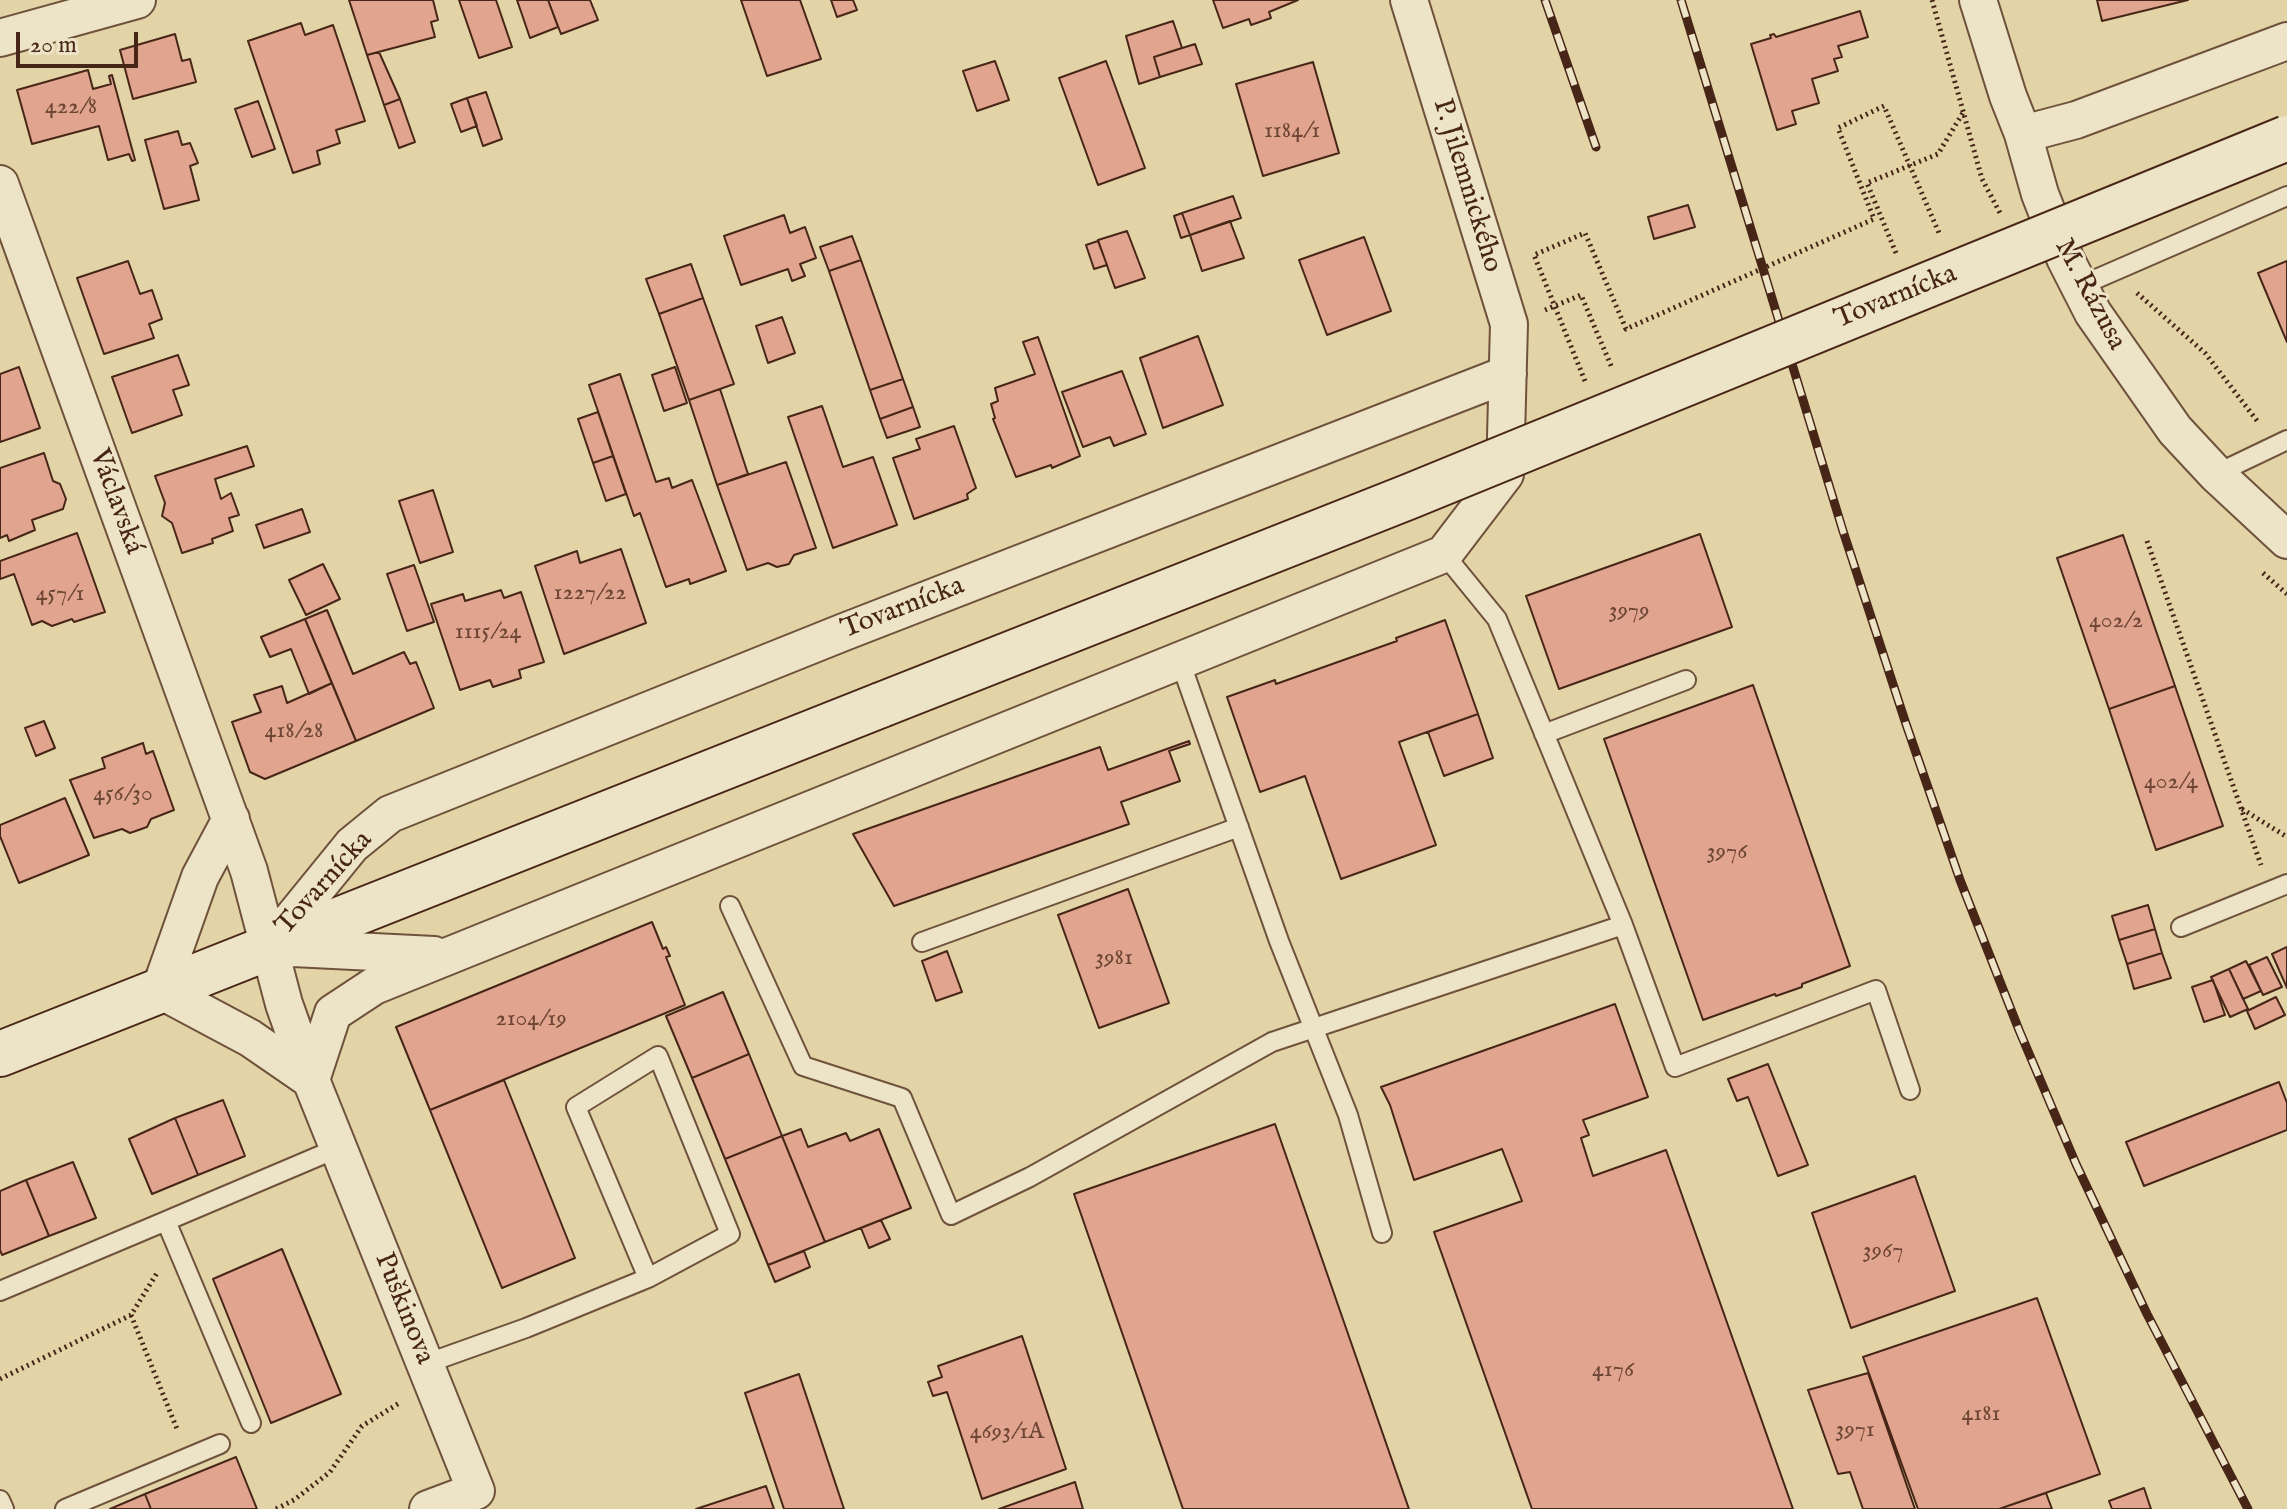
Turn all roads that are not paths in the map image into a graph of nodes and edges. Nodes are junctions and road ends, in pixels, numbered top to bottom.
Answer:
1 (137, 0) edge
2 (1409, 0) edge
3 (1978, 0) edge
4 (0, 38) edge
5 (2287, 41) edge
6 (2023, 134) junction
7 (2287, 138) edge
8 (0, 184) edge
9 (2287, 196) edge
10 (2080, 286) junction
11 (1508, 374) junction
12 (2287, 440) edge
13 (2216, 474) junction
14 (2287, 540) edge
15 (1444, 554) junction
16 (1180, 661) junction
17 (1686, 680) dead end
18 (1544, 734) junction
19 (231, 819) junction
20 (1239, 827) junction
21 (2279, 888) edge
22 (730, 906) dead end
23 (1623, 925) junction
24 (2181, 927) dead end
25 (922, 942) dead end
26 (269, 947) junction
27 (444, 956) junction
28 (160, 990) junction
29 (1314, 1028) junction
30 (0, 1054) edge
31 (311, 1080) junction
32 (1910, 1090) dead end
33 (338, 1148) junction
34 (166, 1221) junction
35 (1382, 1233) dead end
36 (648, 1278) junction
37 (0, 1291) edge
38 (430, 1375) junction
39 (251, 1423) dead end
40 (220, 1444) dead end
41 (0, 1500) edge
42 (4, 1509) edge
43 (65, 1509) edge
44 (428, 1509) edge

1 - 4 street
2 - 11 street, P. Jilemnického
3 - 6 street, M. Rázusa
5 - 6 street
6 - 10 street, M. Rázusa
7 - 26 main road, Tovarnícka, bridge
8 - 19 street, Václavská
9 - 10 lane
10 - 13 street, M. Rázusa
11 - 15 street
11 - 26 street, Tovarnícka
12 - 13 lane
13 - 14 street, M. Rázusa
15 - 16 street, Tovarnícka
15 - 18 lane
16 - 20 lane
16 - 27 street, Tovarnícka
17 - 18 lane
18 - 23 lane
19 - 26 street, Václavská
19 - 28 street
20 - 25 lane
20 - 29 lane
21 - 24 lane
22 - 29 lane
23 - 29 lane
23 - 32 lane
26 - 27 street, Tovarnícka
26 - 28 main road, Tovarnícka
26 - 31 street, Puškinova
27 - 31 street
28 - 30 main road, Tovarnícka
28 - 31 street
29 - 35 lane
31 - 33 street, Puškinova
33 - 34 lane
33 - 38 street, Puškinova
34 - 37 lane
34 - 39 lane
36 - 36 lane
36 - 38 lane
38 - 44 street, Puškinova
40 - 43 lane
41 - 42 lane

